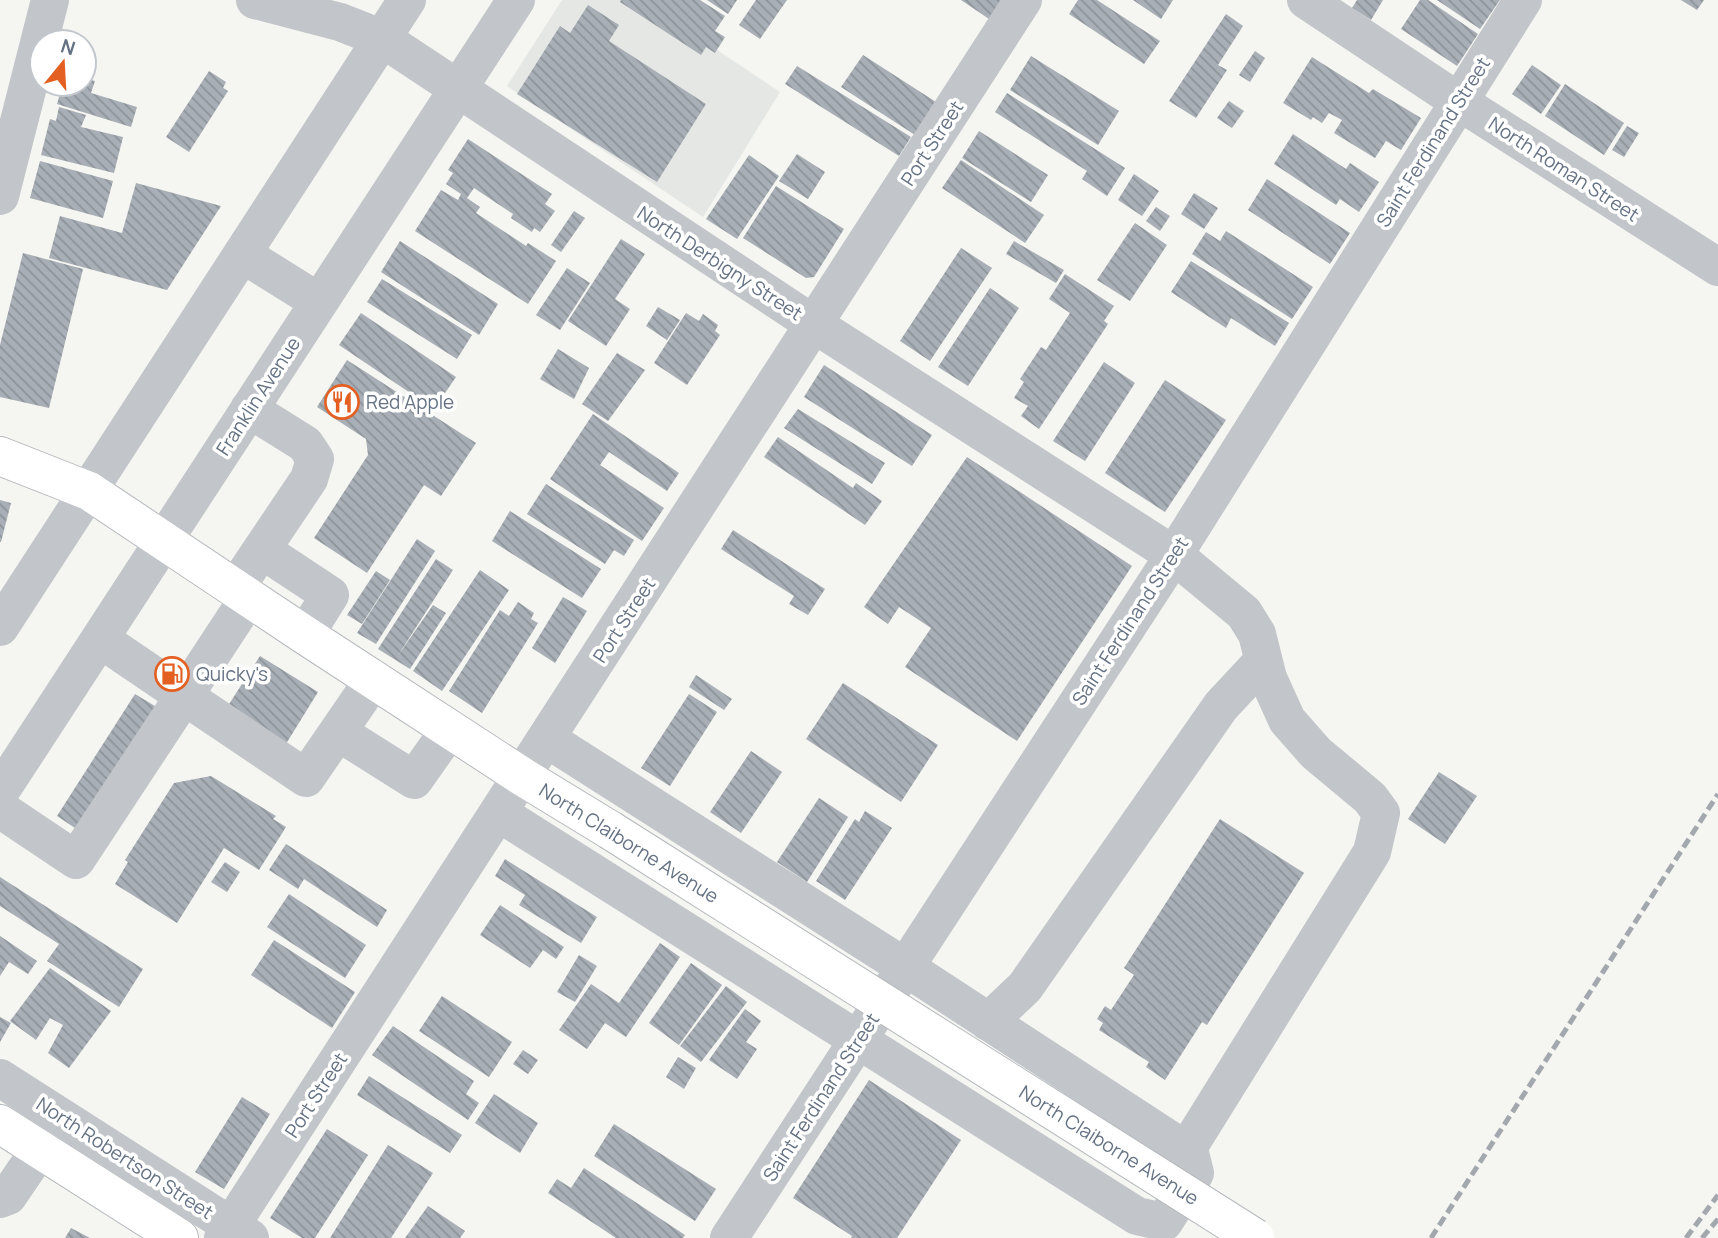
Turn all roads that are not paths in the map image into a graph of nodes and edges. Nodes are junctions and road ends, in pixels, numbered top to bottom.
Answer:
1 (50, 0) edge
2 (255, 0) edge
3 (407, 0) edge
4 (516, 0) edge
5 (1023, 0) edge
6 (1306, 0) edge
7 (1523, 0) edge
8 (383, 39) junction
9 (458, 90) junction
10 (1458, 101) junction
11 (0, 196) edge
12 (242, 254) junction
13 (1718, 267) edge
14 (319, 302) junction
15 (815, 325) junction
16 (249, 409) junction
17 (0, 456) edge
18 (89, 491) junction
19 (163, 542) junction
20 (262, 550) junction
21 (1174, 555) junction
22 (242, 593) junction
23 (0, 627) edge
24 (304, 635) junction
25 (100, 639) junction
26 (1264, 661) junction
27 (373, 679) junction
28 (184, 696) junction
29 (450, 729) junction
30 (338, 732) junction
31 (547, 739) junction
32 (523, 776) junction
33 (0, 792) edge
34 (0, 808) edge
35 (499, 813) junction
36 (905, 967) junction
37 (988, 1022) junction
38 (859, 1040) junction
39 (0, 1078) edge
40 (0, 1124) edge
41 (40, 1149) junction
42 (1186, 1151) junction
43 (0, 1199) edge
44 (235, 1234) edge
45 (179, 1238) edge
46 (729, 1238) edge
47 (1255, 1238) edge

1 - 11 street
2 - 8 street, North Derbigny Street
3 - 8 street
4 - 9 street, Franklin Avenue
5 - 15 street, Port Street
6 - 10 street, North Roman Street
7 - 10 street, Saint Ferdinand Street
8 - 9 street, North Derbigny Street
8 - 12 street
9 - 14 street, Franklin Avenue
9 - 15 street, North Derbigny Street
10 - 13 street, North Roman Street
10 - 21 street, Saint Ferdinand Street
12 - 14 street
12 - 18 street
14 - 16 street, Franklin Avenue
15 - 21 street, North Derbigny Street
15 - 31 street, Port Street
16 - 19 street, Franklin Avenue
16 - 20 street
17 - 18 main road, North Claiborne Avenue
18 - 19 main road, North Claiborne Avenue
18 - 23 street
19 - 22 main road, North Claiborne Avenue
19 - 25 street, Franklin Avenue
20 - 22 street
20 - 24 street
21 - 26 street, North Derbigny Street
21 - 36 street, Saint Ferdinand Street
22 - 24 main road, North Claiborne Avenue
22 - 28 street
24 - 27 main road, North Claiborne Avenue
25 - 28 street
25 - 33 street, Franklin Avenue
26 - 37 street
26 - 42 street, North Derbigny Street
27 - 29 main road, North Claiborne Avenue
27 - 30 street
28 - 30 street
28 - 34 street
29 - 30 street
29 - 32 main road, North Claiborne Avenue
31 - 32 street, Port Street
31 - 36 street
32 - 35 street, Port Street
32 - 47 main road, North Claiborne Avenue, bridge
35 - 38 street
35 - 44 street, Port Street
36 - 37 street
36 - 38 street, Saint Ferdinand Street
37 - 42 street
38 - 42 street
38 - 46 street, Saint Ferdinand Street
39 - 44 street, North Robertson Street
40 - 41 main road, North Robertson Street
41 - 43 street
41 - 45 main road, North Robertson Street

